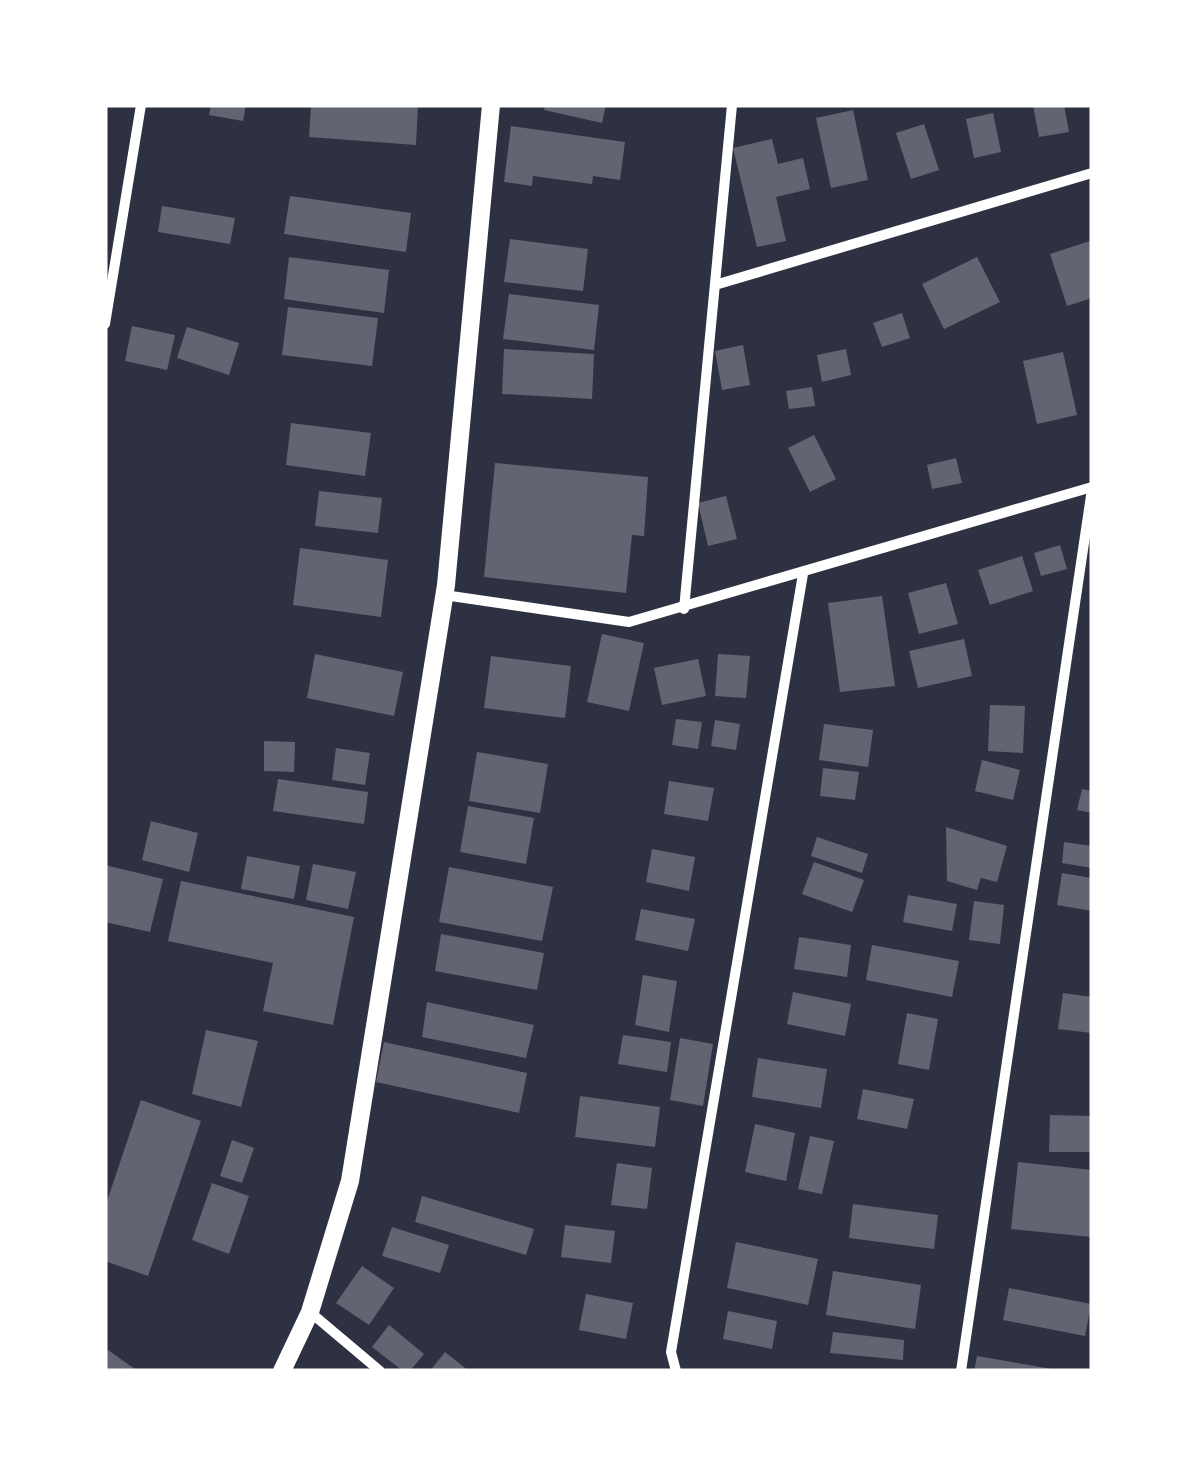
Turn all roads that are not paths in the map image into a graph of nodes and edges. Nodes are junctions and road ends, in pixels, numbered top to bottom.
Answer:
1 (141, 105) edge
2 (492, 105) edge
3 (732, 105) edge
4 (1092, 172) edge
5 (714, 285) junction
6 (105, 324) edge
7 (1092, 488) edge
8 (803, 574) junction
9 (444, 595) junction
10 (684, 609) junction
11 (310, 1312) junction
12 (282, 1371) edge
13 (380, 1371) edge
14 (676, 1371) edge
15 (961, 1371) edge

1 - 6 street
2 - 9 street
3 - 5 street
4 - 5 street
5 - 10 street
7 - 8 street
7 - 15 street
8 - 10 street
8 - 14 street
9 - 10 street
9 - 11 street
11 - 12 street
11 - 13 street

